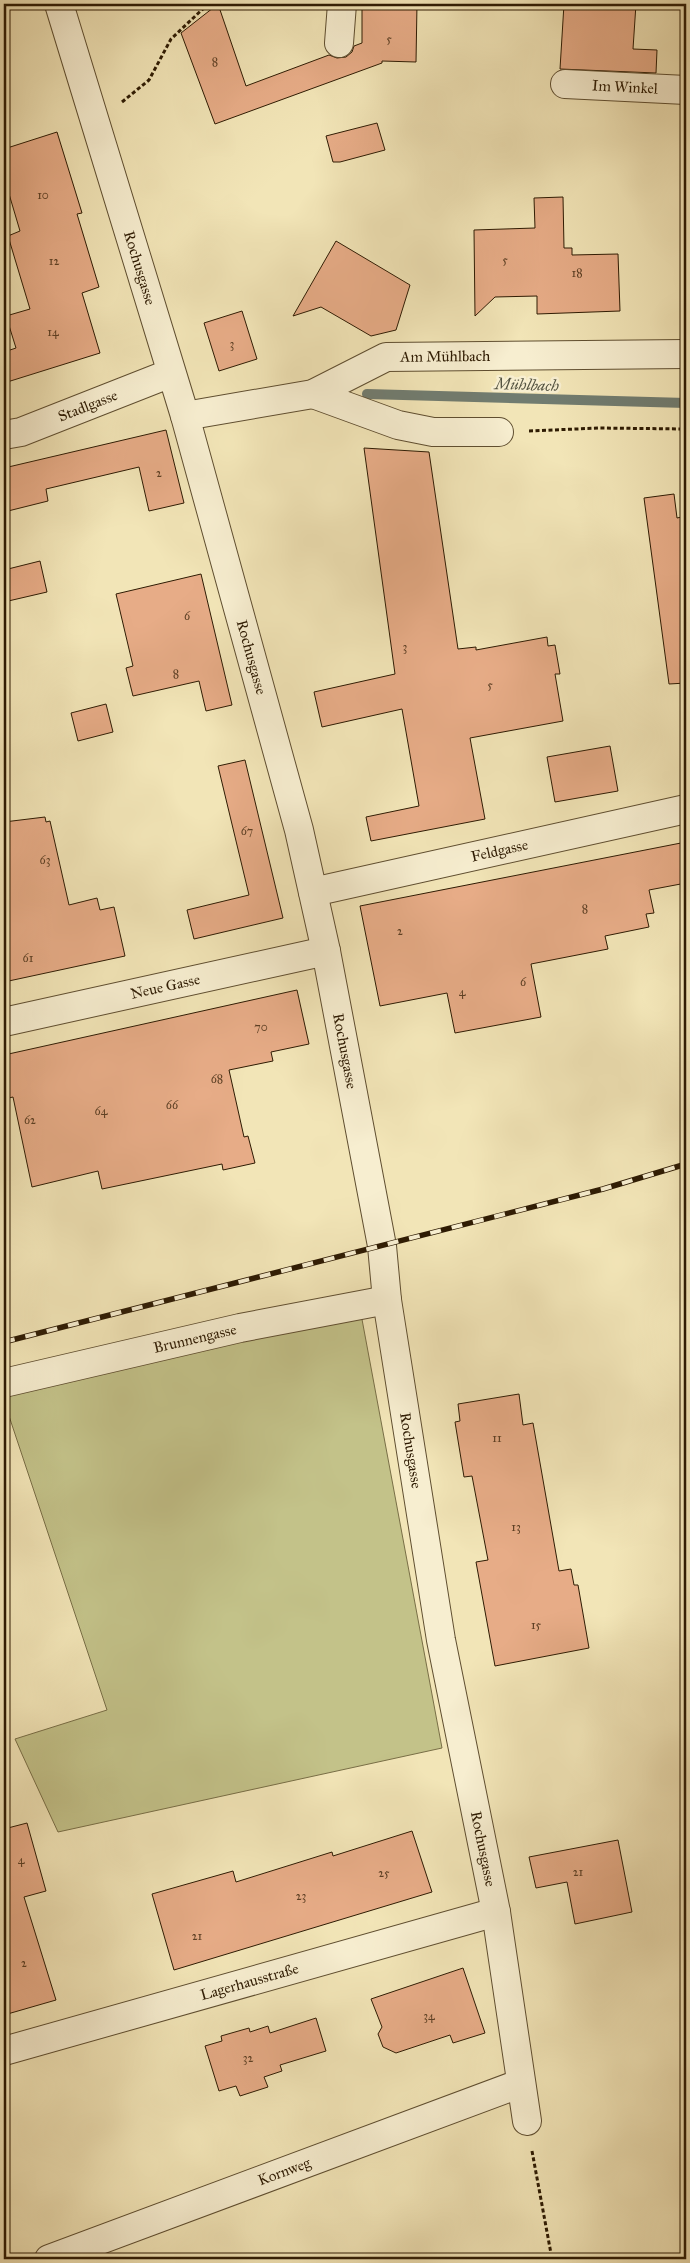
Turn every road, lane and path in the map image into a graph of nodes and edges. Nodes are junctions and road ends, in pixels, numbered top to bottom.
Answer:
1 (59, 4) edge
2 (208, 4) edge
3 (342, 4) edge
4 (339, 43) dead end
5 (565, 84) dead end
6 (686, 90) edge
7 (94, 118) junction
8 (686, 354) edge
9 (171, 374) junction
10 (313, 394) junction
11 (185, 416) junction
12 (686, 429) edge
13 (499, 432) joint
14 (4, 436) edge
15 (686, 809) edge
16 (314, 892) junction
17 (326, 951) junction
18 (4, 1022) edge
19 (387, 1300) junction
20 (4, 1383) edge
21 (496, 1912) junction
22 (4, 2051) edge
23 (520, 2084) junction
24 (526, 2121) joint
25 (49, 2259) edge
26 (552, 2259) edge

1 - 7 street, Rochusgasse
2 - 7 path
3 - 4 street
5 - 6 street, Im Winkel
7 - 9 street, Rochusgasse
8 - 10 street, Am Mühlbach
9 - 11 street, Rochusgasse
9 - 14 street, Stadlgasse
10 - 11 street, Am Mühlbach
10 - 13 street
11 - 16 street, Rochusgasse
12 - 13 path
15 - 16 street, Feldgasse
16 - 17 street, Rochusgasse
17 - 18 street, Neue Gasse
17 - 19 street, Rochusgasse
19 - 20 street, Brunnengasse
19 - 21 street, Rochusgasse
21 - 22 street, Lagerhausstraße
21 - 23 street, Rochusgasse
23 - 24 street, Rochusgasse
23 - 25 street, Kornweg
24 - 26 path

